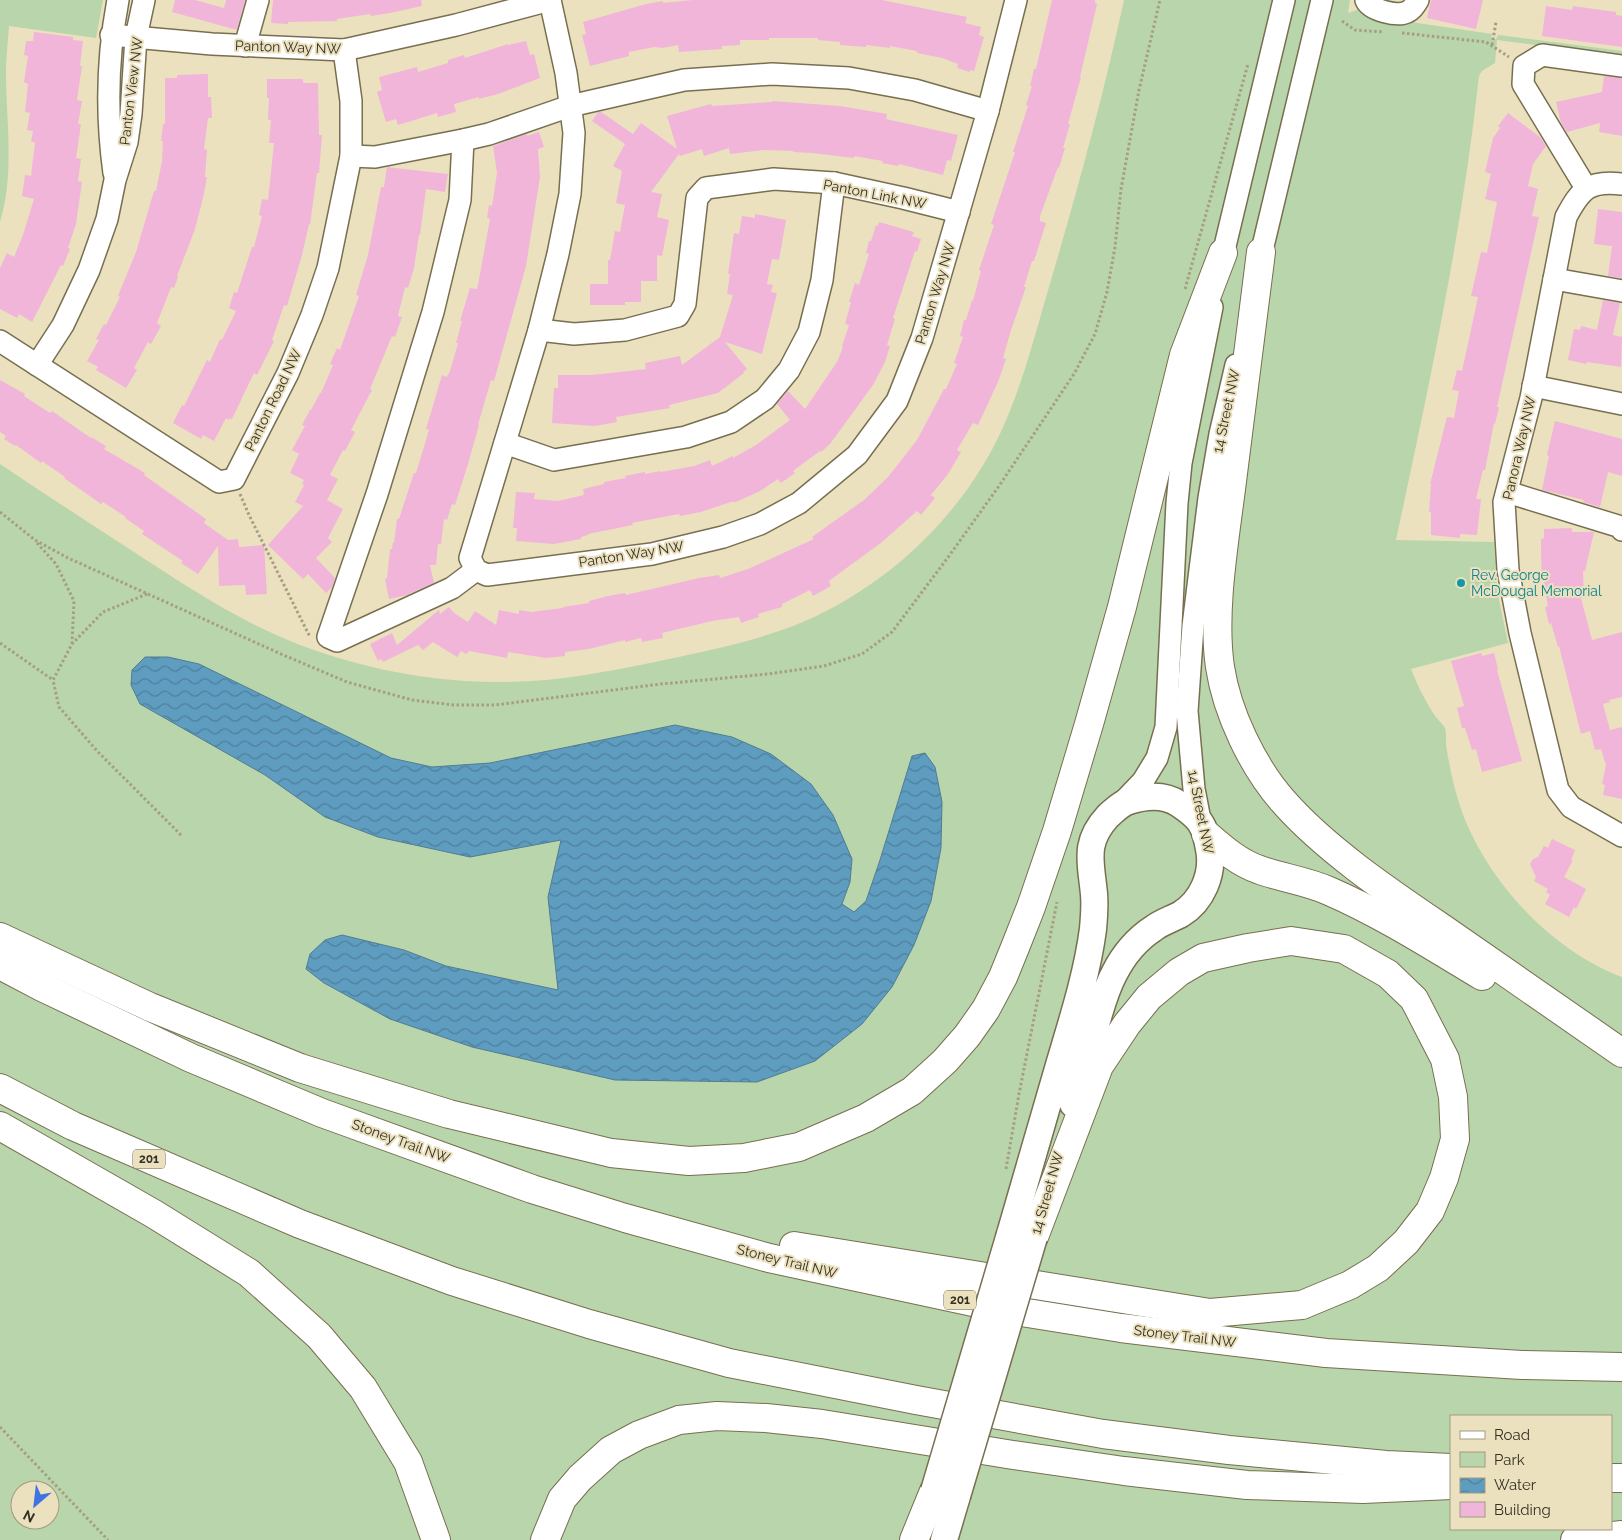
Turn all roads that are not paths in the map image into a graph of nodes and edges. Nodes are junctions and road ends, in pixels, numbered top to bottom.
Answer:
1 (118, 0) edge
2 (144, 0) edge
3 (258, 0) edge
4 (550, 0) edge
5 (1284, 0) edge
6 (1322, 0) edge
7 (1366, 0) edge
8 (1418, 0) edge
9 (1014, 1) edge
10 (1391, 15) edge
11 (111, 35) junction
12 (136, 37) junction
13 (244, 46) junction
14 (344, 50) junction
15 (1622, 66) edge
16 (570, 106) junction
17 (988, 111) junction
18 (463, 140) junction
19 (351, 156) junction
20 (115, 180) junction
21 (834, 183) junction
22 (1622, 184) edge
23 (1586, 188) junction
24 (958, 212) junction
25 (1261, 252) junction
26 (1222, 253) junction
27 (1554, 279) junction
28 (1622, 291) edge
29 (538, 330) junction
30 (0, 341) edge
31 (37, 365) junction
32 (1533, 386) junction
33 (1622, 404) edge
34 (505, 443) junction
35 (1507, 492) junction
36 (1622, 530) edge
37 (476, 570) junction
38 (1121, 804) junction
39 (1203, 827) junction
40 (1622, 836) edge
41 (0, 937) edge
42 (0, 965) edge
43 (1622, 1055) edge
44 (0, 1088) edge
45 (0, 1126) edge
46 (625, 1218) junction
47 (1022, 1236) junction
48 (1622, 1368) edge
49 (1450, 1468) edge
50 (1450, 1485) edge
51 (945, 1493) junction
52 (435, 1533) edge
53 (1622, 1535) edge
54 (546, 1540) edge
55 (914, 1540) edge
56 (919, 1540) edge
57 (944, 1540) edge
58 (1575, 1540) edge

1 - 11 street, Panton View NW
2 - 12 street, Panton View NW
3 - 13 street
4 - 14 street, Panton Way NW
4 - 16 street, Panton Way NW
5 - 26 street, 14 Street NW
6 - 25 street, 14 Street NW
7 - 10 street
8 - 10 street
9 - 17 street, Panton Way NW
11 - 12 street, Panton Way NW
11 - 20 street, Panton View NW
12 - 13 street, Panton Way NW
12 - 20 street, Panton View NW
13 - 14 street, Panton Way NW
14 - 19 street, Panton Road NW
15 - 23 street
16 - 17 street
16 - 18 street
16 - 29 street, Panton Way NW
17 - 24 street, Panton Way NW
18 - 19 street
18 - 37 street
19 - 31 street, Panton Road NW
20 - 31 street, Panton View NW
21 - 24 street, Panton Link NW
21 - 29 street, Panton Link NW
21 - 34 street
22 - 23 street
23 - 27 street, Panora Way NW
24 - 37 street, Panton Way NW
25 - 39 street, 14 Street NW
25 - 43 highway
26 - 38 street, 14 Street NW
26 - 41 highway
27 - 28 street
27 - 32 street, Panora Way NW
29 - 34 street, Panton Way NW
30 - 31 street
32 - 33 street
32 - 35 street, Panora Way NW
34 - 37 street, Panton Way NW
35 - 36 street
35 - 40 street, Panora Way NW
38 - 39 main road
38 - 47 main road, 14 Street NW
39 - 43 highway
39 - 47 main road, 14 Street NW
42 - 46 highway, Stoney Trail NW / 201
44 - 49 highway, 201
45 - 52 highway
46 - 47 highway
46 - 48 highway, Stoney Trail NW / 201
47 - 51 main road, 14 Street NW, bridge
50 - 54 highway
51 - 55 highway
51 - 56 main road, 14 Street NW
51 - 57 main road, 14 Street NW
53 - 58 highway

